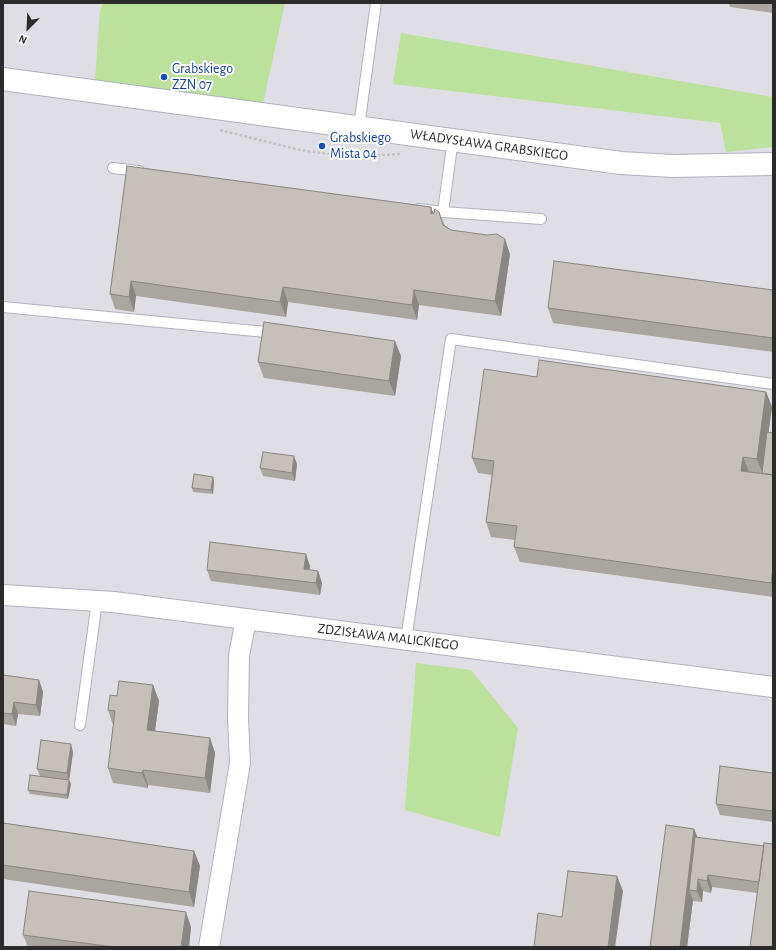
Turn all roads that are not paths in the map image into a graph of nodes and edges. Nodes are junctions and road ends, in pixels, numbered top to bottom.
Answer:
1 (376, 3) edge
2 (3, 79) edge
3 (359, 127) junction
4 (453, 139) junction
5 (773, 158) edge
6 (738, 164) junction
7 (773, 164) edge
8 (113, 168) dead end
9 (152, 173) edge
10 (412, 208) edge
11 (443, 212) junction
12 (541, 219) dead end
13 (3, 307) edge
14 (280, 333) edge
15 (773, 384) edge
16 (3, 595) edge
17 (97, 601) junction
18 (246, 620) junction
19 (406, 640) junction
20 (773, 687) edge
21 (80, 725) dead end
22 (208, 947) edge

1 - 3 lane
2 - 3 street, WŁADYSŁAWA GRABSKIEGO
3 - 4 street, WŁADYSŁAWA GRABSKIEGO
4 - 6 street, WŁADYSŁAWA GRABSKIEGO
4 - 11 lane
5 - 6 street, WŁADYSŁAWA GRABSKIEGO
6 - 7 street, WŁADYSŁAWA GRABSKIEGO
8 - 9 lane
10 - 11 lane
11 - 12 lane
13 - 14 lane
15 - 19 lane
16 - 17 street, ZDZISŁAWA MALICKIEGO
17 - 18 street, ZDZISŁAWA MALICKIEGO
17 - 21 lane
18 - 19 street, ZDZISŁAWA MALICKIEGO
18 - 22 street
19 - 20 street, ZDZISŁAWA MALICKIEGO

